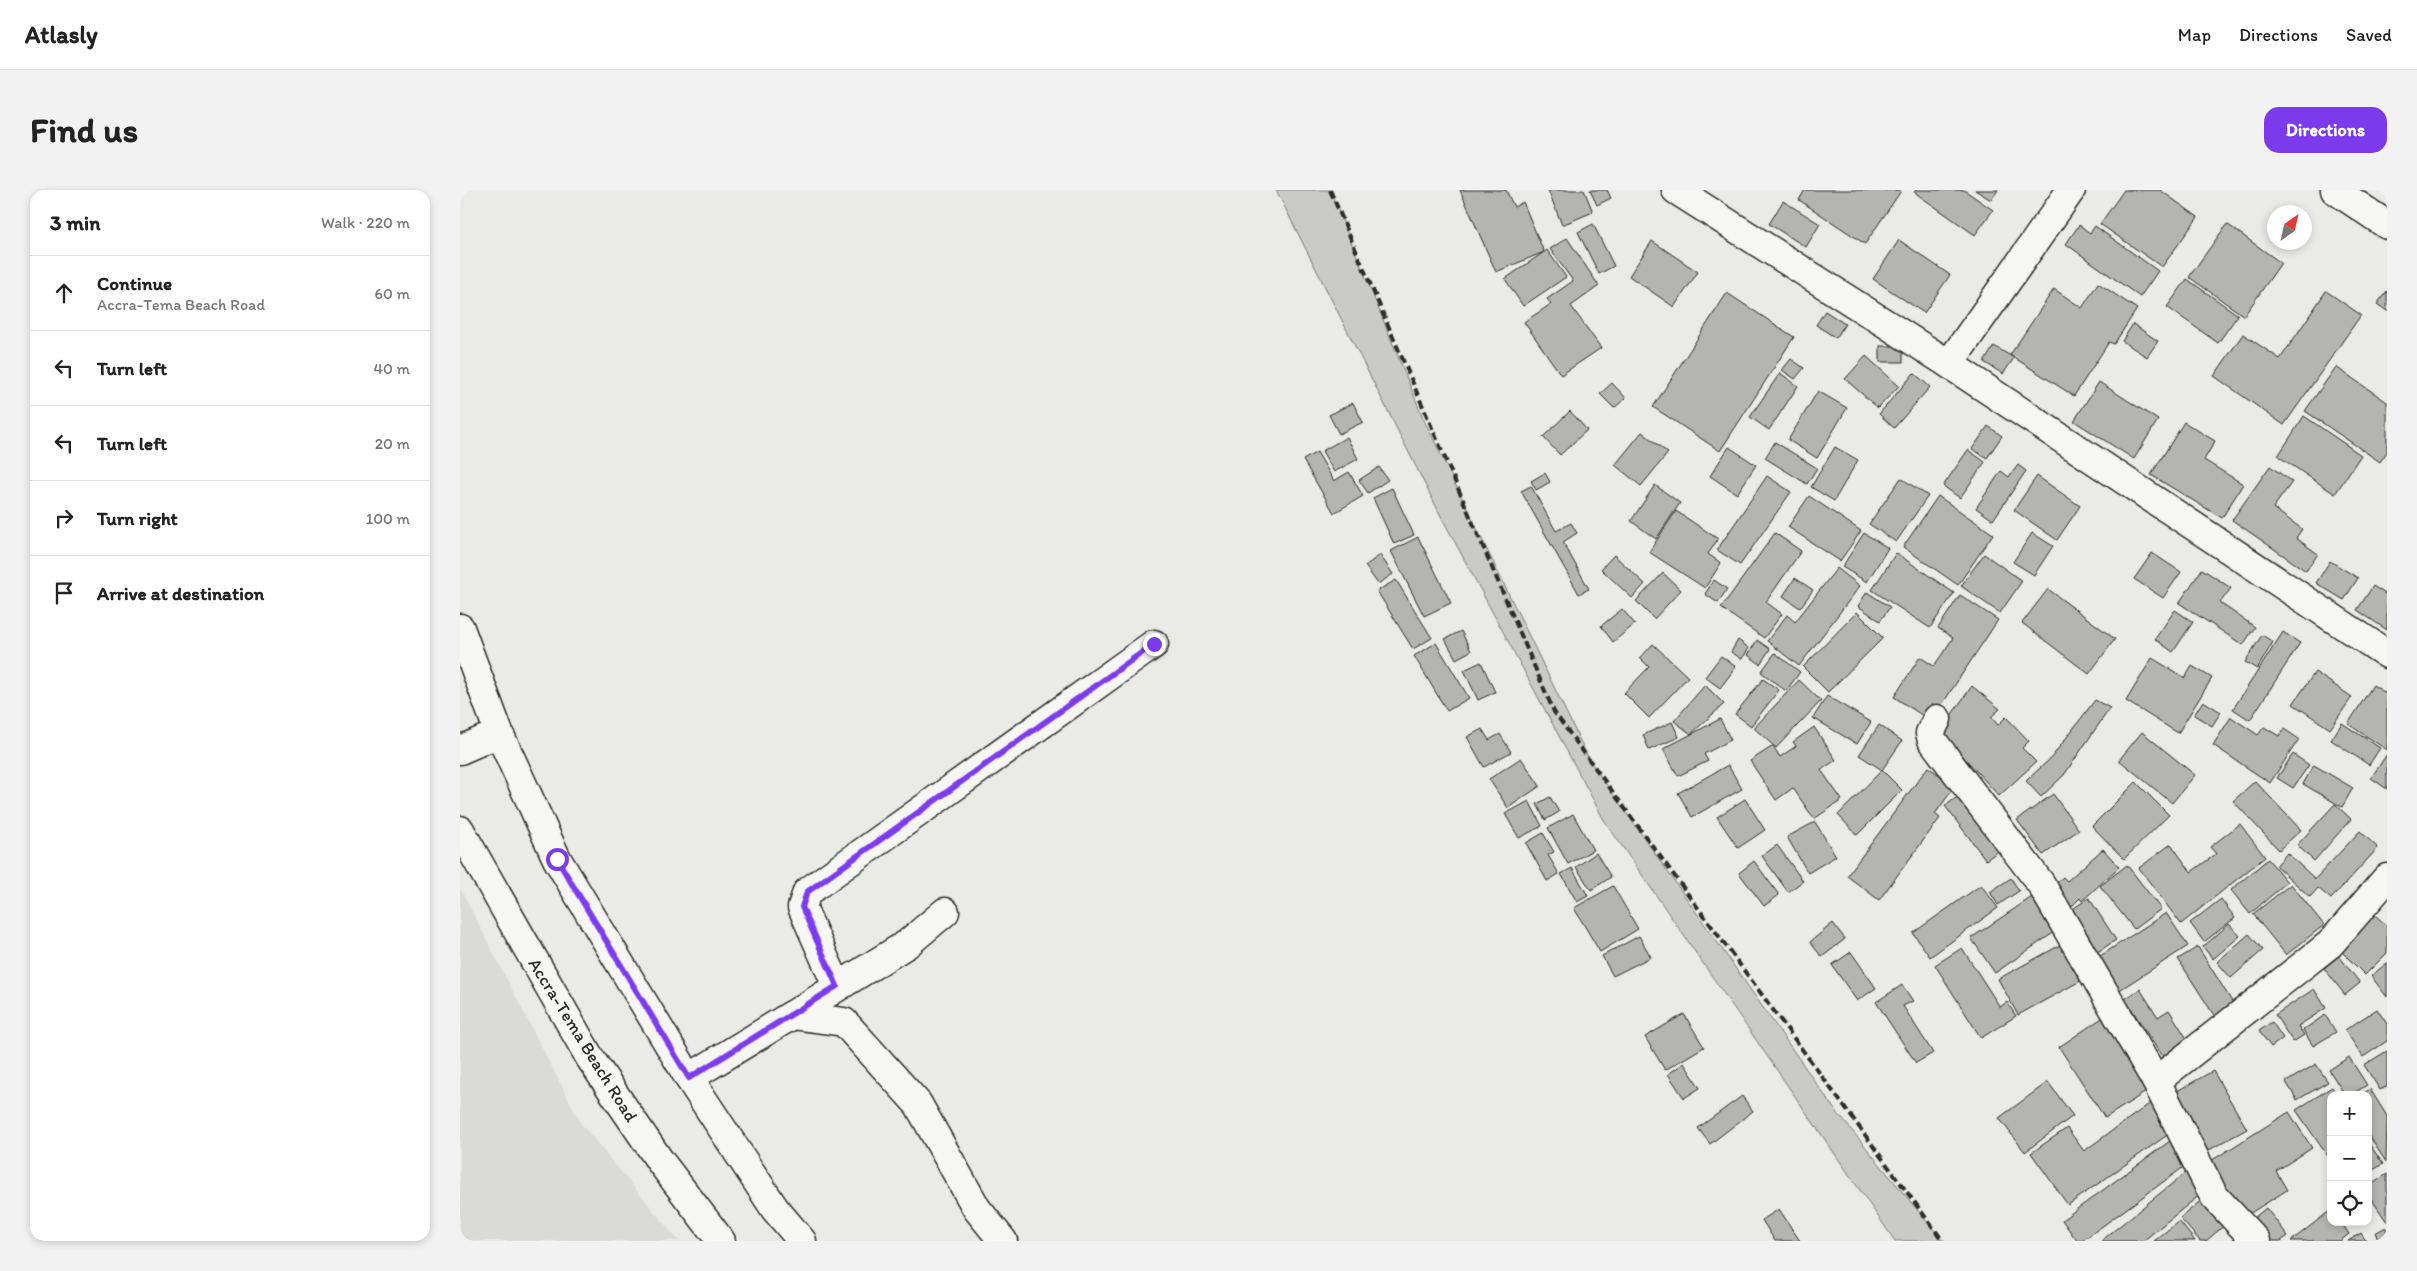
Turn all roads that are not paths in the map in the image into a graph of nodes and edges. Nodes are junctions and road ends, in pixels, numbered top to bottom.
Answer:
1 (1676, 190) edge
2 (2071, 190) edge
3 (2335, 190) edge
4 (2387, 225) edge
5 (1949, 364) junction
6 (460, 628) edge
7 (1154, 644) dead end
8 (2387, 654) edge
9 (1937, 719) dead end
10 (498, 733) junction
11 (460, 750) edge
12 (460, 830) edge
13 (2387, 878) edge
14 (946, 912) dead end
15 (837, 986) junction
16 (689, 1078) junction
17 (2156, 1081) junction
18 (721, 1241) edge
19 (802, 1241) edge
20 (1003, 1241) edge
21 (2256, 1241) edge

1 - 5 street
2 - 5 street
3 - 4 street
5 - 8 street
6 - 10 street
7 - 15 street
9 - 17 street
10 - 11 street
10 - 16 street
12 - 18 street, Accra-Tema Beach Road
13 - 17 street
14 - 15 street
15 - 16 street
16 - 19 street
16 - 20 street
17 - 21 street

